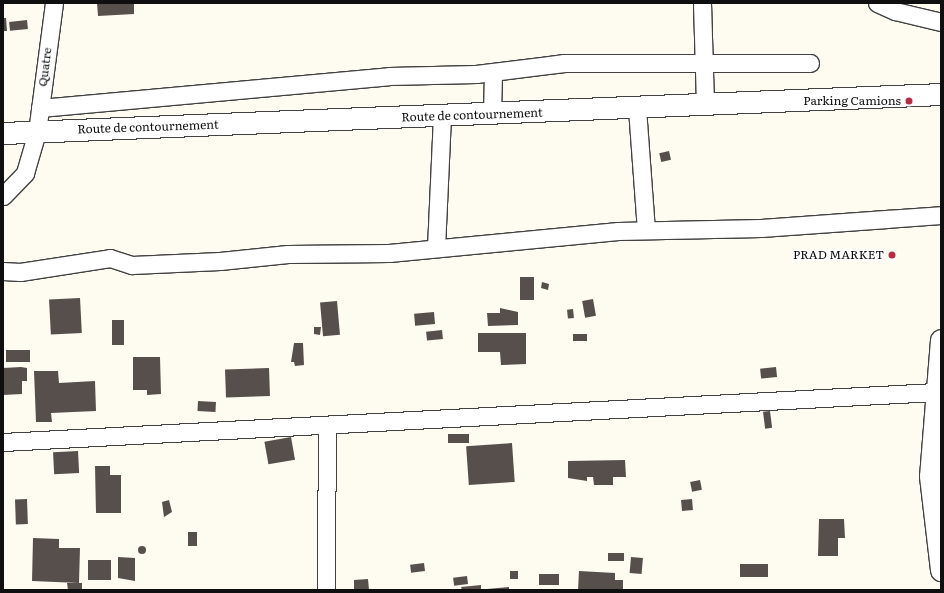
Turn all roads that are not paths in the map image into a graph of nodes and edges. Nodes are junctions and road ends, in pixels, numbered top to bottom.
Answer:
1 (54, 3) edge
2 (702, 3) edge
3 (877, 3) edge
4 (941, 22) edge
5 (706, 62) junction
6 (810, 63) dead end
7 (493, 72) junction
8 (941, 94) edge
9 (705, 106) junction
10 (40, 108) junction
11 (637, 108) junction
12 (492, 114) junction
13 (442, 116) junction
14 (37, 132) junction
15 (3, 134) edge
16 (3, 196) edge
17 (941, 215) edge
18 (646, 230) junction
19 (436, 248) junction
20 (3, 271) edge
21 (941, 350) edge
22 (936, 392) junction
23 (327, 426) junction
24 (3, 442) edge
25 (941, 570) edge
26 (326, 590) edge

1 - 10 street, Quatre
2 - 5 street
3 - 4 street
5 - 6 street
5 - 7 street
5 - 9 street
7 - 10 street
7 - 12 street
8 - 9 street, Route de contournement
9 - 11 street, Route de contournement
10 - 14 street, Quatre
11 - 12 street, Route de contournement
11 - 18 street
12 - 13 street, Route de contournement
13 - 14 street, Route de contournement
13 - 19 street
14 - 15 street, Route de contournement
14 - 16 street, Quatre
17 - 18 street
18 - 19 street
19 - 20 street
21 - 22 street
22 - 23 street
22 - 25 street
23 - 24 street
23 - 26 street

